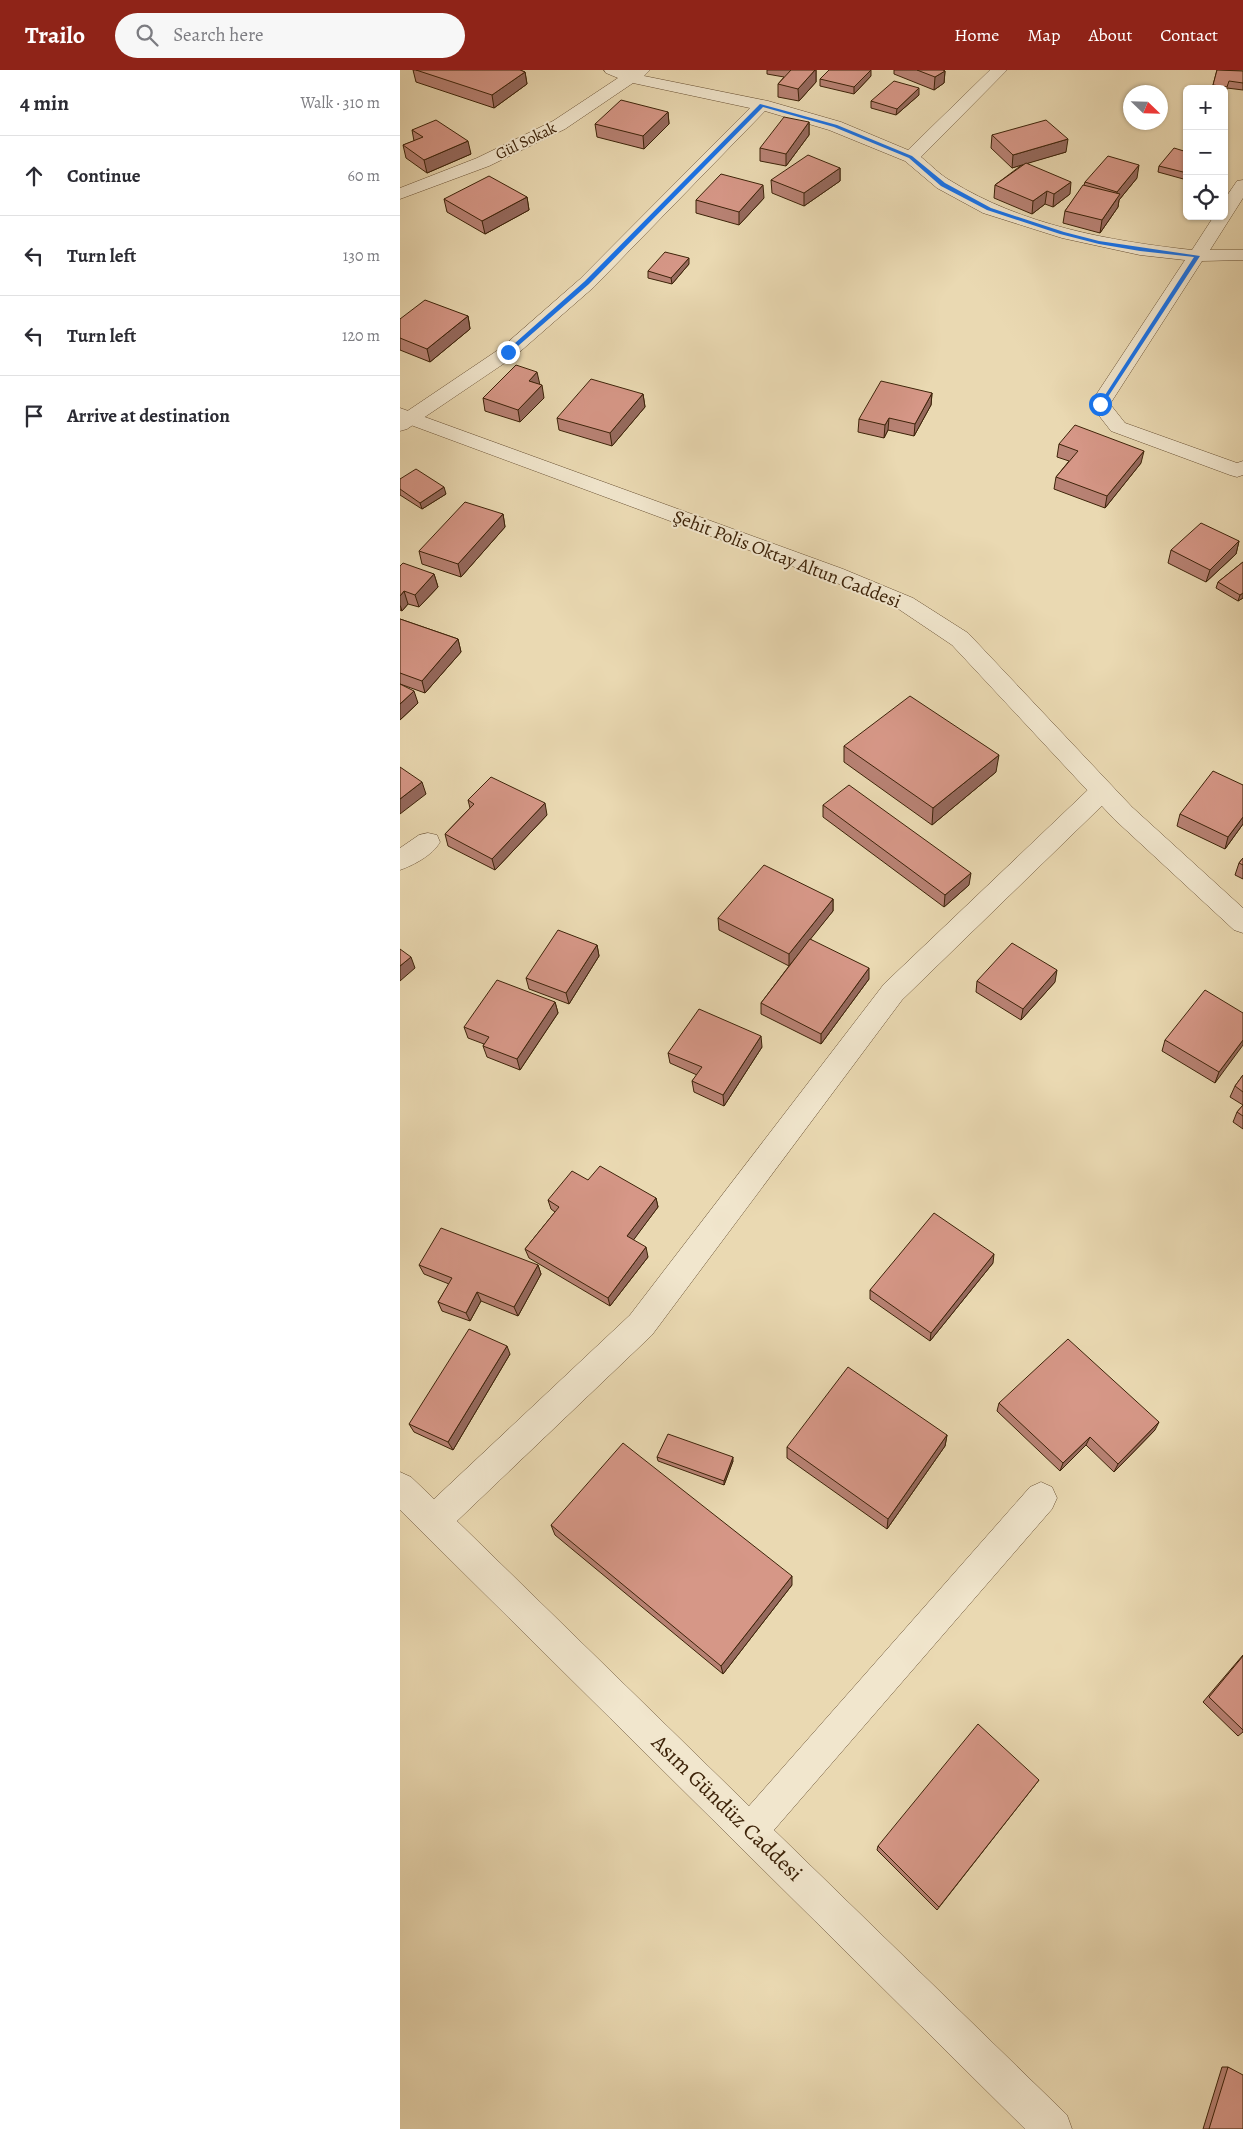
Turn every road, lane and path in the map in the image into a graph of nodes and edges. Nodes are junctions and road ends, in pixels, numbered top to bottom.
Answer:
1 (612, 70) edge
2 (999, 70) edge
3 (637, 74) edge
4 (762, 105) junction
5 (910, 157) junction
6 (1243, 185) edge
7 (405, 188) edge
8 (1228, 208) edge
9 (1220, 220) edge
10 (1243, 255) edge
11 (1197, 256) junction
12 (404, 419) edge
13 (1243, 468) edge
14 (1102, 791) junction
15 (428, 842) dead end
16 (400, 860) edge
17 (1243, 923) edge
18 (400, 1488) edge
19 (1040, 1498) dead end
20 (434, 1521) junction
21 (750, 1831) junction
22 (1053, 2129) edge

1 - 3 street
2 - 5 street
3 - 4 street
3 - 7 street, Gül Sokak
4 - 5 street
4 - 12 street
5 - 11 street
6 - 8 street
9 - 11 street
10 - 11 street
11 - 13 street
12 - 14 street, Şehit Polis Oktay Altun Caddesi
14 - 17 street, Şehit Polis Oktay Altun Caddesi
14 - 20 street
15 - 16 street
18 - 20 street, Asım Gündüz Caddesi
19 - 21 street
20 - 21 street, Asım Gündüz Caddesi
21 - 22 street, Asım Gündüz Caddesi

